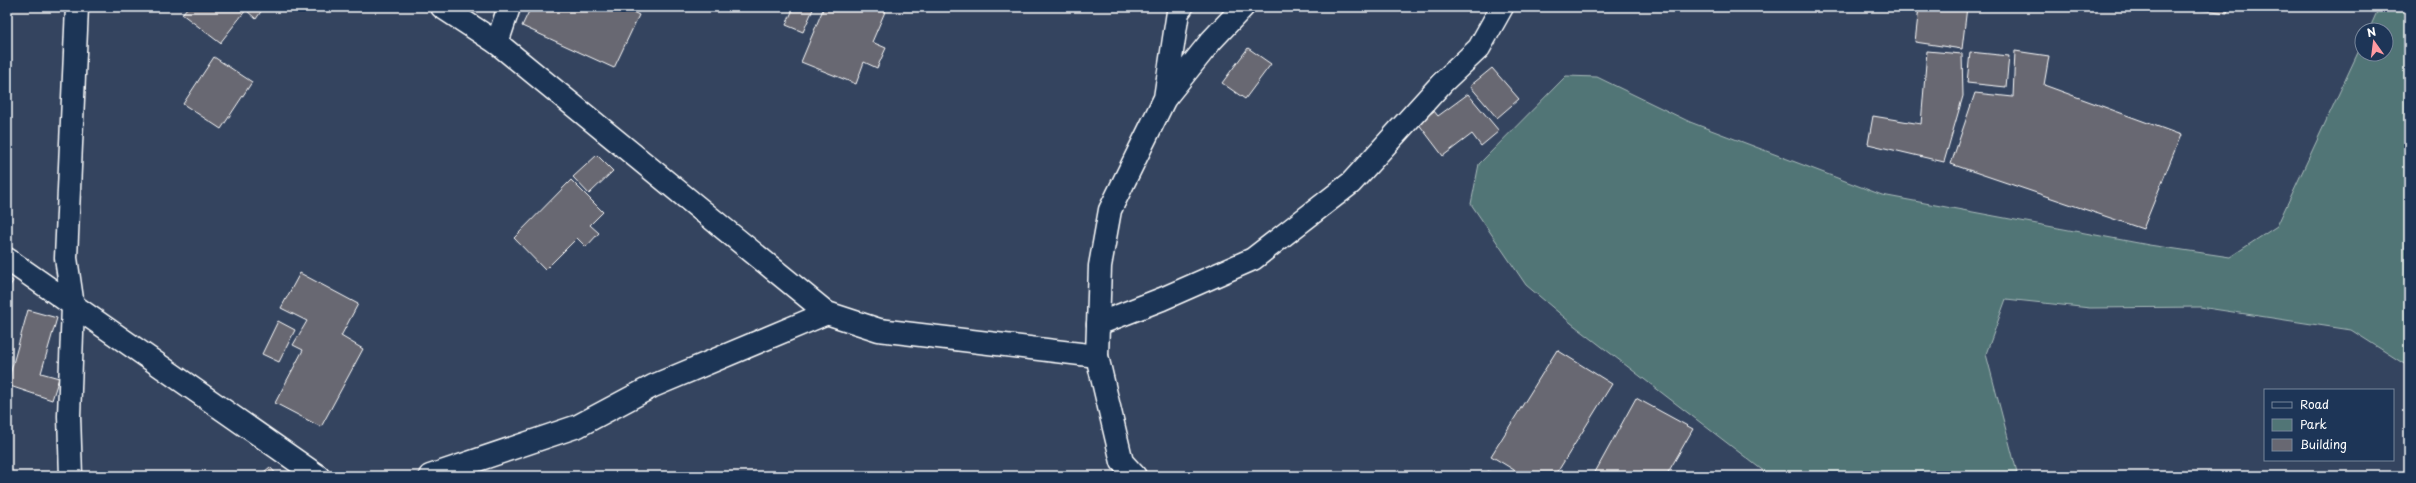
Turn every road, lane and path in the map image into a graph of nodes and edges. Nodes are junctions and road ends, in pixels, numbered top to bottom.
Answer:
1 (77, 7) edge
2 (442, 7) edge
3 (509, 7) edge
4 (1182, 7) edge
5 (1243, 7) edge
6 (1502, 7) edge
7 (497, 42) junction
8 (1165, 98) junction
9 (7, 259) edge
10 (73, 306) junction
11 (827, 313) junction
12 (1098, 324) junction
13 (1097, 356) junction
14 (71, 476) edge
15 (318, 476) edge
16 (430, 476) edge
17 (1135, 476) edge

1 - 10 street
2 - 7 street
3 - 7 street
4 - 8 street
5 - 8 street
6 - 12 street
7 - 11 street
8 - 12 street
9 - 10 street
10 - 14 street
10 - 15 street
11 - 13 street
11 - 16 street
12 - 13 street
13 - 17 street

